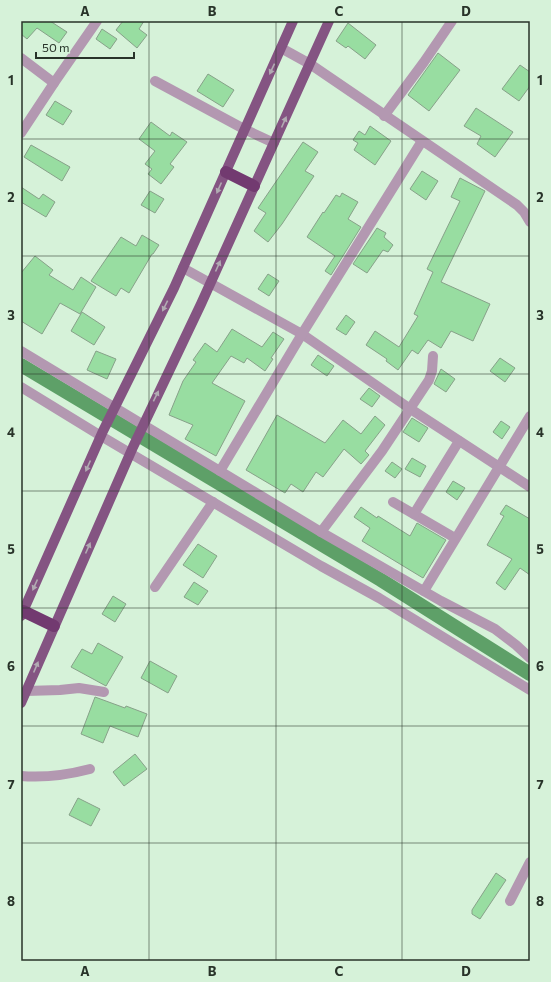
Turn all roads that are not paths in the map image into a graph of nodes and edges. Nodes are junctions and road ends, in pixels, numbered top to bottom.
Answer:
1 (97, 21) edge
2 (294, 21) edge
3 (329, 21) edge
4 (452, 21) edge
5 (281, 48) junction
6 (21, 58) edge
7 (310, 64) junction
8 (155, 81) dead end
9 (54, 82) junction
10 (384, 116) junction
11 (244, 129) junction
12 (21, 133) edge
13 (422, 141) junction
14 (274, 143) junction
15 (226, 172) junction
16 (254, 186) junction
17 (530, 222) edge
18 (183, 268) junction
19 (210, 282) junction
20 (302, 334) junction
21 (21, 352) edge
22 (433, 356) dead end
23 (21, 387) edge
24 (410, 408) junction
25 (113, 411) junction
26 (530, 416) edge
27 (141, 428) junction
28 (102, 434) junction
29 (459, 440) junction
30 (131, 450) junction
31 (499, 467) junction
32 (220, 471) junction
33 (530, 487) edge
34 (212, 502) junction
35 (393, 502) dead end
36 (414, 514) junction
37 (321, 532) junction
38 (455, 538) junction
39 (155, 587) dead end
40 (424, 591) junction
41 (22, 613) edge
42 (54, 626) junction
43 (530, 658) edge
44 (530, 690) edge
45 (26, 691) junction
46 (104, 692) dead end
47 (21, 703) edge
48 (90, 770) dead end
49 (21, 776) edge
50 (530, 862) edge
51 (510, 901) dead end

1 - 9 street
2 - 5 main road
3 - 7 main road
4 - 10 street
5 - 7 street
5 -> 11 main road
6 - 9 street
7 - 10 street
14 -> 7 main road
8 - 11 street
9 - 12 street
10 - 13 street
11 - 14 street
11 - 15 main road
13 - 17 street
13 - 20 street
14 - 16 main road
15 - 16 highway
15 -> 18 main road
19 -> 16 main road
18 - 19 street
18 -> 25 main road
19 - 20 street
27 -> 19 main road
20 - 24 street
20 - 32 street
21 - 25 street
22 - 24 street
23 - 28 street
24 - 29 street
24 - 37 street
25 - 27 street
25 - 28 main road
26 - 31 street
27 - 30 main road
27 - 32 street
28 - 30 street
28 -> 41 main road
29 - 31 street
29 - 36 street
30 - 34 street
42 -> 30 main road
31 - 33 street
31 - 38 street
32 - 37 street
34 - 39 street
34 - 44 street
35 - 36 street
36 - 38 street
37 - 40 street
38 - 40 street
40 - 43 street
41 - 42 highway
45 -> 42 main road
45 - 46 street
45 - 47 main road
48 - 49 street
50 - 51 street

